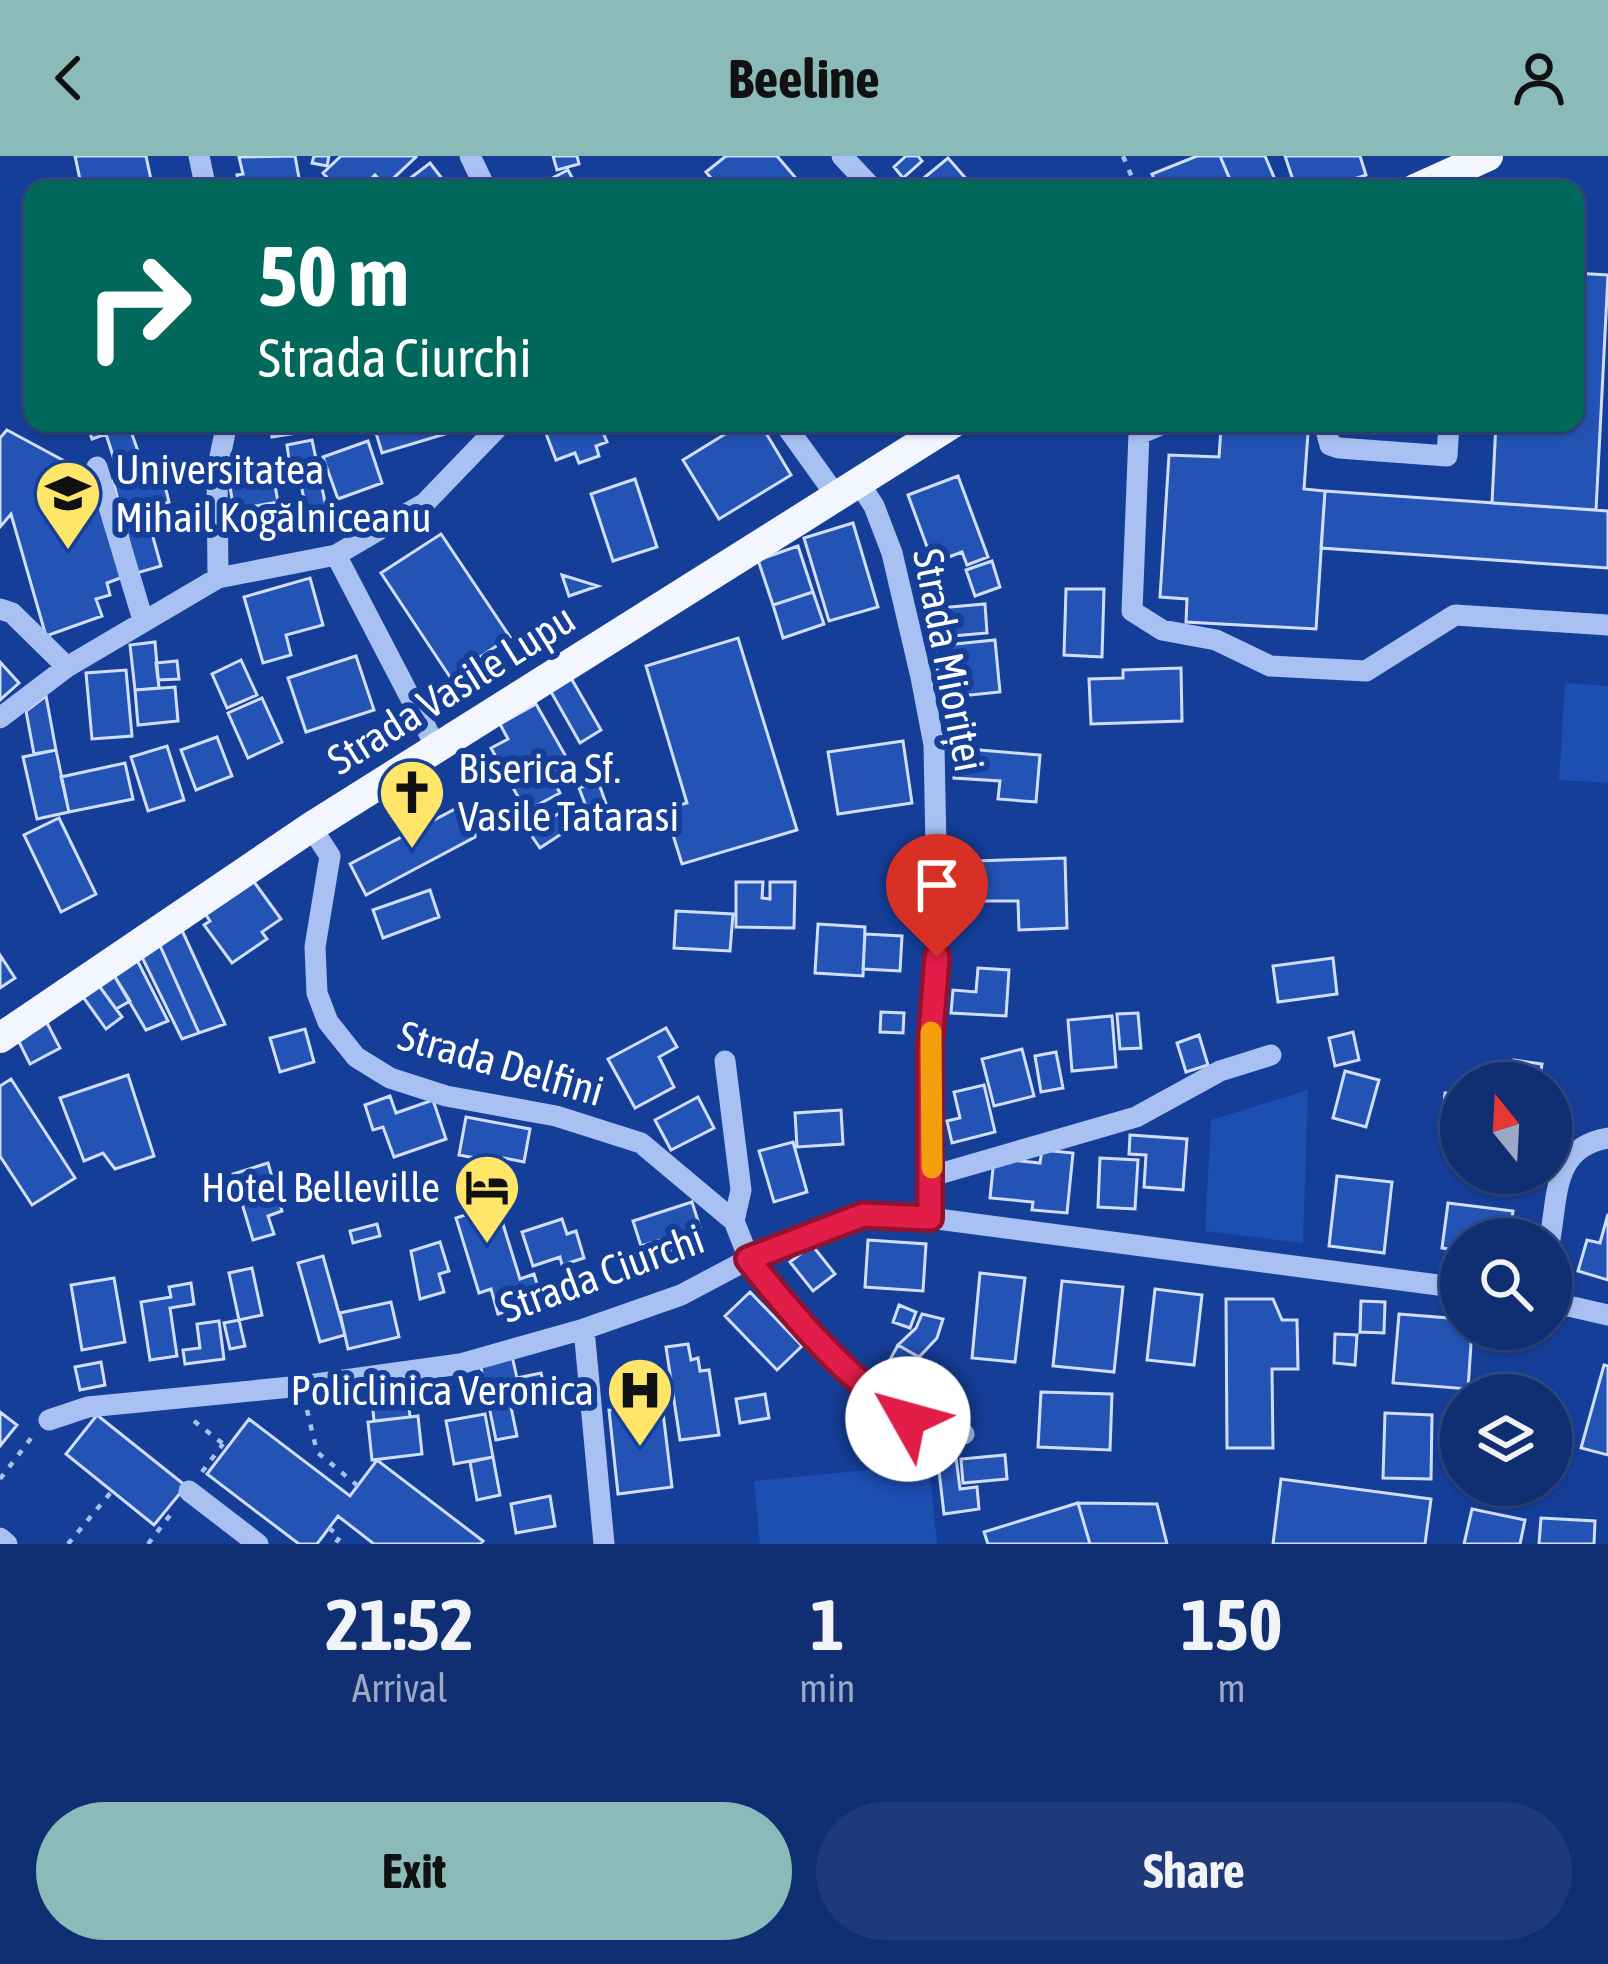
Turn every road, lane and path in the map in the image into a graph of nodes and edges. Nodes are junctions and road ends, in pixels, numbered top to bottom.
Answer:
1 (842, 156) edge
2 (1487, 156) edge
3 (865, 180) edge
4 (1435, 180) edge
5 (225, 432) edge
6 (493, 432) edge
7 (793, 432) edge
8 (939, 432) edge
9 (1144, 432) edge
10 (1326, 432) edge
11 (1448, 432) edge
12 (97, 467) dead end
13 (848, 490) junction
14 (336, 555) junction
15 (218, 578) junction
16 (0, 609) edge
17 (143, 620) junction
18 (1608, 625) edge
19 (68, 667) junction
20 (0, 718) edge
21 (436, 747) junction
22 (311, 827) junction
23 (936, 848) joint
24 (937, 957) joint
25 (0, 1038) edge
26 (1271, 1055) dead end
27 (725, 1061) dead end
28 (1608, 1138) edge
29 (932, 1176) junction
30 (930, 1218) junction
31 (1555, 1218) edge
32 (734, 1221) junction
33 (748, 1259) junction
34 (1440, 1285) edge
35 (1572, 1307) edge
36 (1608, 1315) edge
37 (584, 1329) junction
38 (301, 1386) junction
39 (168, 1402) junction
40 (43, 1425) joint
41 (964, 1434) dead end
42 (227, 1447) dead end
43 (0, 1479) edge
44 (358, 1486) dead end
45 (112, 1491) dead end
46 (189, 1491) dead end
47 (329, 1528) dead end
48 (68, 1544) edge
49 (258, 1544) edge
50 (335, 1544) edge
51 (604, 1544) edge

1 - 3 street
2 - 4 main road
5 - 15 street
6 - 14 street
7 - 13 street, Strada Mioriței
8 - 13 main road, Strada Vasile Lupu
9 - 18 street
10 - 11 street
12 - 17 street
13 - 21 main road, Strada Vasile Lupu
13 - 23 street, Strada Mioriței
14 - 15 street
14 - 21 street
15 - 17 street
16 - 19 street
17 - 19 street
19 - 20 street
21 - 22 main road, Strada Vasile Lupu
22 - 25 main road, Strada Vasile Lupu
22 - 32 street, Strada Delfini
23 - 24 path
24 - 29 street
26 - 29 street
27 - 32 street
28 - 31 street
29 - 30 street
30 - 33 street, Strada Ciurchi
30 - 34 street, Strada Ciurchi
32 - 33 street, Strada Delfini
33 - 37 street, Strada Ciurchi
33 - 41 street, Strada Delfini
35 - 36 street
37 - 38 street, Strada Ciurchi
37 - 51 street
38 - 39 street, Strada Ciurchi
38 - 44 path
39 - 40 street, Strada Ciurchi
39 - 42 path
40 - 43 path
45 - 48 path
46 - 49 street
47 - 50 path

